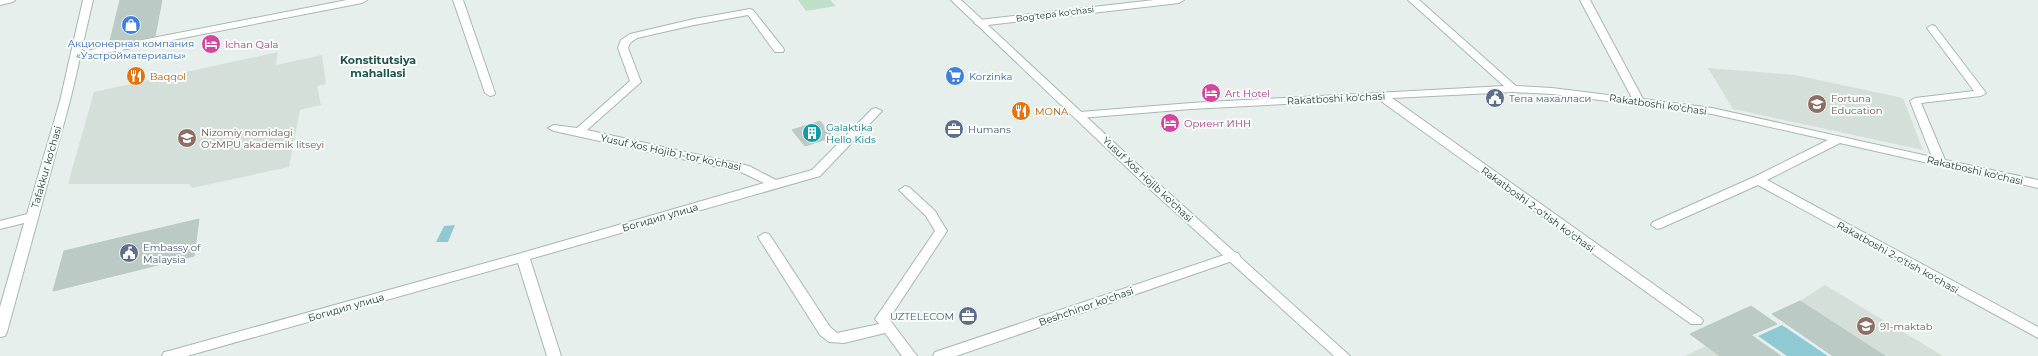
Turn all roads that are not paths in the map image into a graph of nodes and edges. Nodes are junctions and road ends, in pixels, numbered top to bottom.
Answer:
1 (10, 0) edge
2 (88, 0) edge
3 (362, 0) edge
4 (458, 0) edge
5 (956, 0) edge
6 (1179, 0) edge
7 (1413, 0) edge
8 (1585, 0) edge
9 (0, 2) edge
10 (979, 23) junction
11 (1932, 28) dead end
12 (779, 50) dead end
13 (74, 56) junction
14 (1513, 89) junction
15 (490, 93) dead end
16 (1381, 96) junction
17 (1639, 101) junction
18 (876, 111) dead end
19 (1080, 115) junction
20 (554, 128) dead end
21 (578, 132) junction
22 (1839, 139) junction
23 (1940, 162) junction
24 (1758, 180) junction
25 (775, 184) junction
26 (2038, 184) edge
27 (905, 190) dead end
28 (32, 217) junction
29 (0, 224) edge
30 (1657, 225) dead end
31 (764, 237) dead end
32 (1233, 256) junction
33 (522, 258) junction
34 (1696, 321) dead end
35 (888, 326) junction
36 (0, 332) edge
37 (2038, 333) edge
38 (169, 356) edge
39 (554, 356) edge
40 (910, 356) edge
41 (940, 356) edge
42 (1343, 356) edge

1 - 9 street
2 - 13 street, Tafakkur ko'chasi
3 - 13 street
4 - 15 street
5 - 10 street, Yusuf Xos Hojib ko'chasi
6 - 10 street, Bog'tepa ko'chasi
7 - 14 street
8 - 17 street
10 - 19 street, Yusuf Xos Hojib ko'chasi
11 - 23 street, Rakatboshi ko'chasi
12 - 21 street, Yusuf Xos Hojib 1-tor ko'chasi
13 - 28 street, Tafakkur ko'chasi
14 - 16 street, Rakatboshi ko'chasi
14 - 17 street, Rakatboshi ko'chasi
16 - 19 street, Rakatboshi ko'chasi
16 - 34 street, Rakatboshi 2-o'tish ko'chasi
17 - 22 street, Rakatboshi ko'chasi
18 - 25 street
19 - 32 street, Yusuf Xos Hojib ko'chasi
20 - 21 street, Yusuf Xos Hojib 1-tor ko'chasi
21 - 25 street, Yusuf Xos Hojib 1-tor ko'chasi
22 - 23 street, Rakatboshi ko'chasi
22 - 24 street
23 - 26 street, Rakatboshi ko'chasi
24 - 30 street
24 - 37 street, Rakatboshi 2-o'tish ko'chasi
25 - 33 street, Богидил улица
27 - 35 street
28 - 29 street
28 - 36 street, Tafakkur ko'chasi
31 - 35 street
32 - 41 street, Beshchinor ko'chasi
32 - 42 street, Yusuf Xos Hojib ko'chasi
33 - 38 street, Богидил улица
33 - 39 street
35 - 40 street

